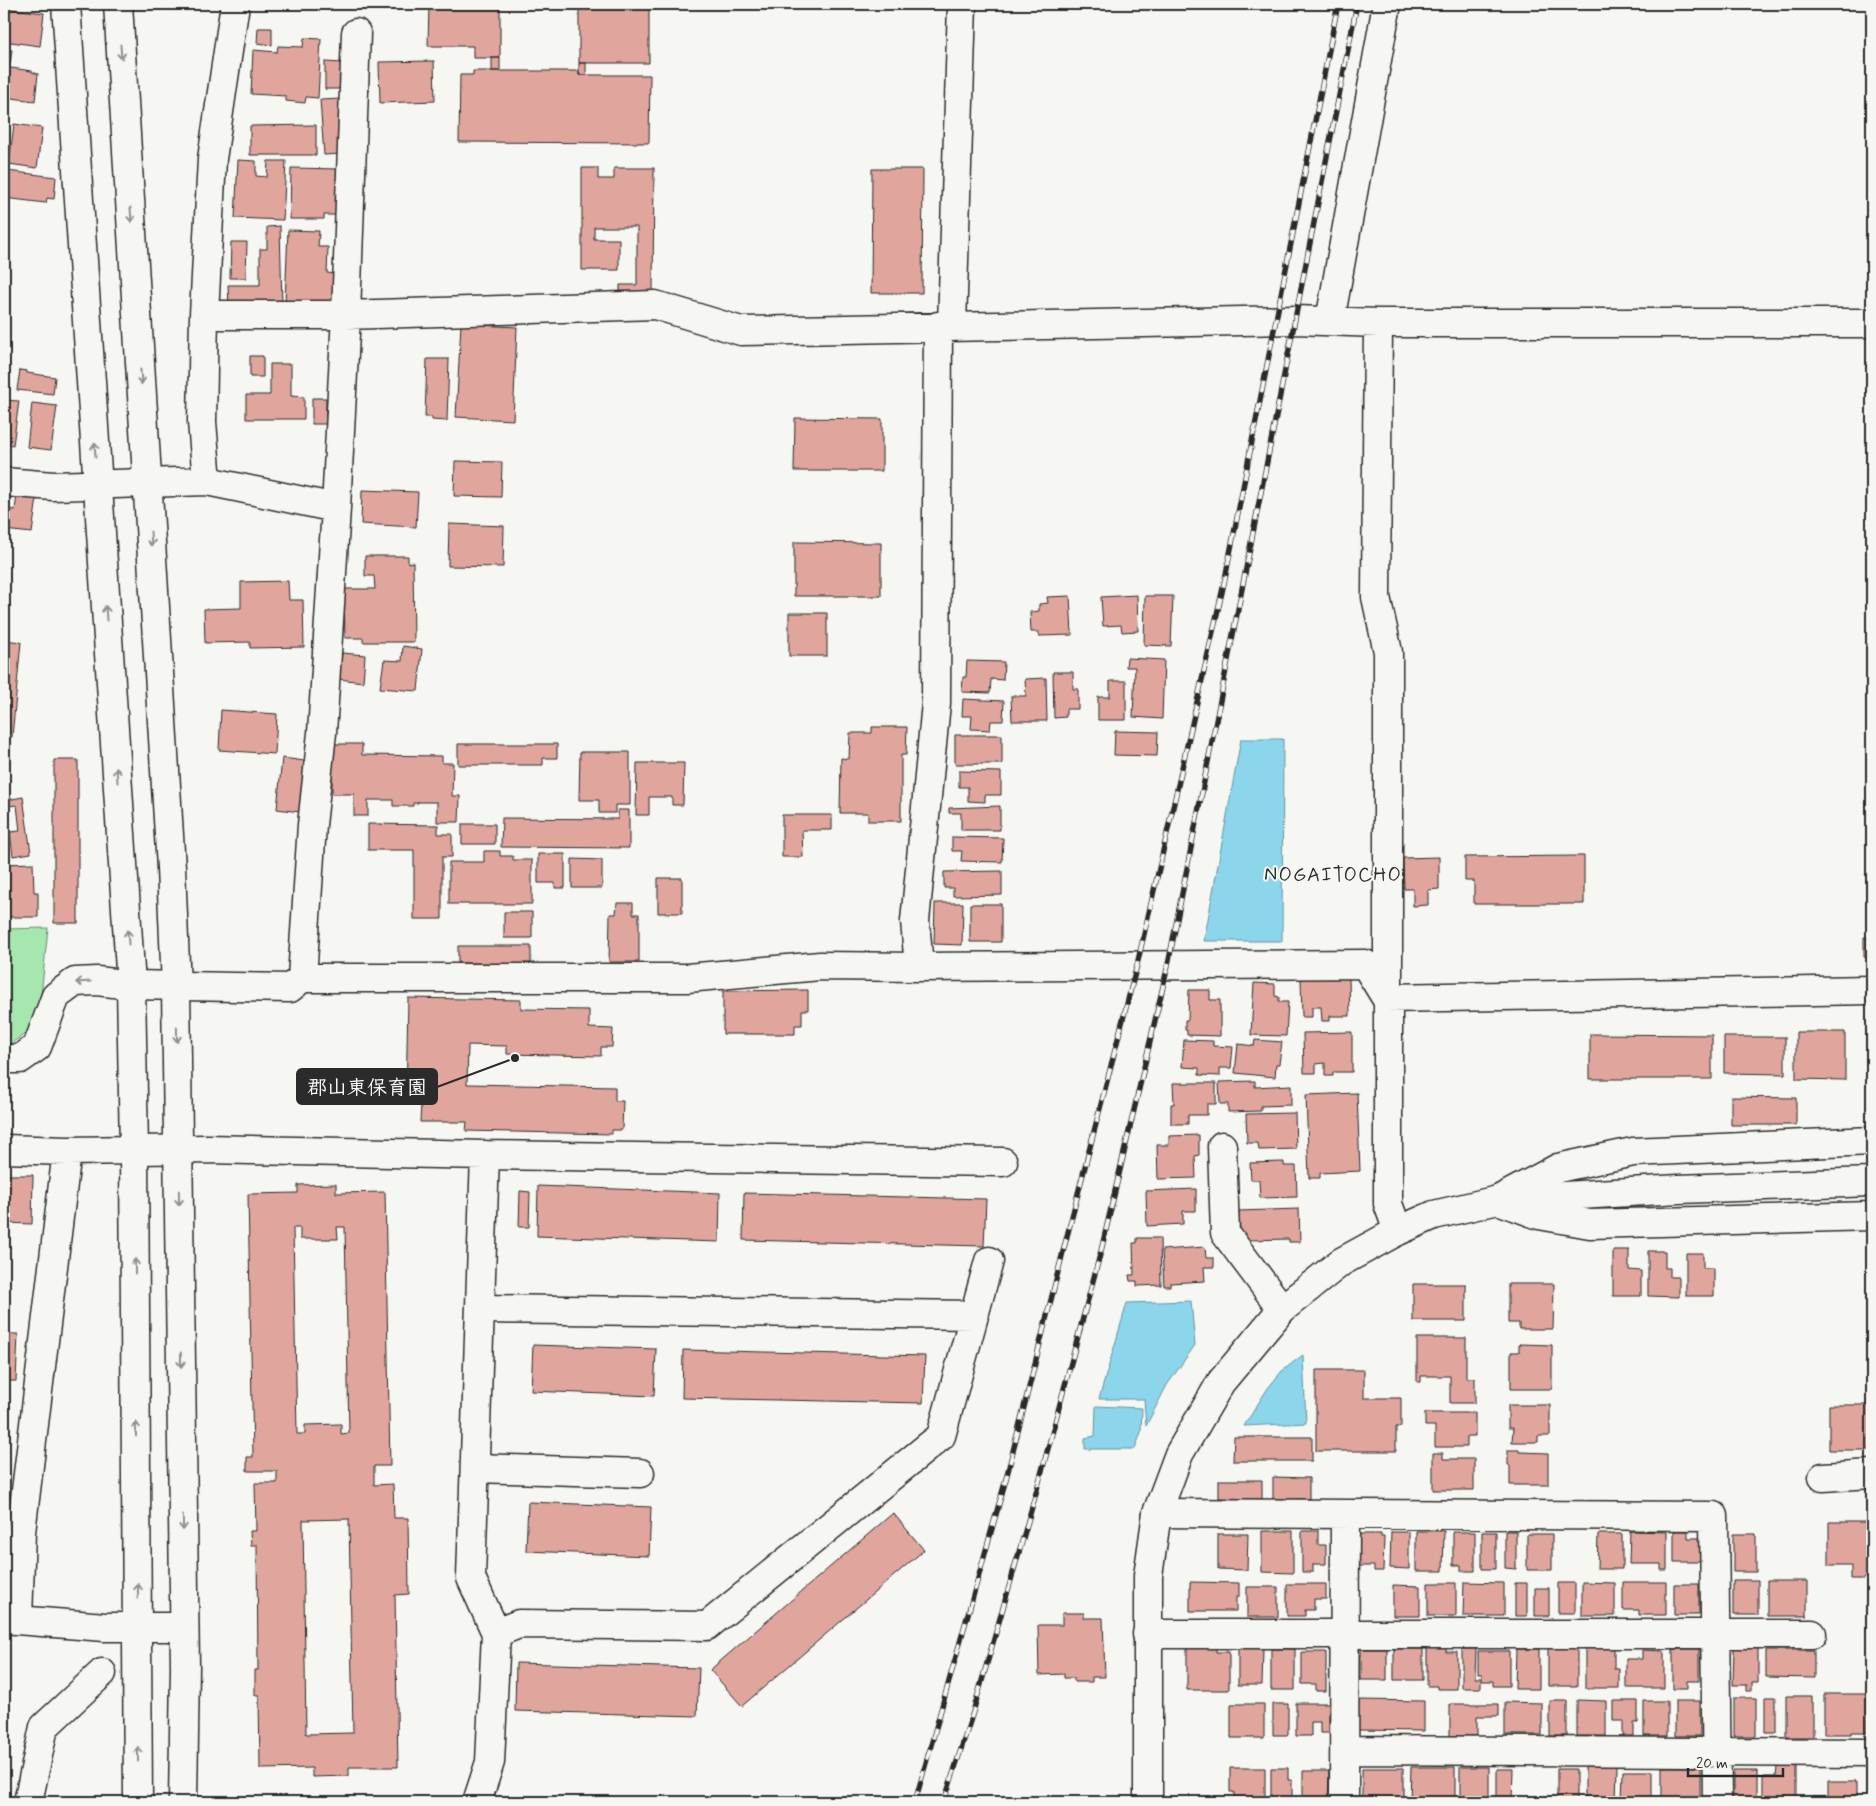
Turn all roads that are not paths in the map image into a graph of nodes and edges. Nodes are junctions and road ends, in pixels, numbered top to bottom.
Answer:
1 (66, 4) edge
2 (118, 4) edge
3 (236, 4) edge
4 (962, 4) edge
5 (1387, 4) edge
6 (356, 33) dead end
7 (204, 315) junction
8 (346, 315) junction
9 (1330, 321) junction
10 (1378, 323) junction
11 (1872, 323) edge
12 (945, 326) junction
13 (207, 481) junction
14 (4, 482) edge
15 (148, 483) junction
16 (98, 484) junction
17 (336, 508) junction
18 (919, 968) junction
19 (302, 978) junction
20 (131, 986) junction
21 (176, 986) junction
22 (1872, 990) edge
23 (1386, 998) junction
24 (4, 1059) edge
25 (1872, 1141) edge
26 (1222, 1146) dead end
27 (4, 1149) edge
28 (178, 1149) junction
29 (134, 1150) junction
30 (67, 1151) junction
31 (485, 1156) junction
32 (1003, 1162) dead end
33 (1872, 1182) edge
34 (1498, 1200) junction
35 (1872, 1216) edge
36 (1398, 1231) junction
37 (989, 1260) dead end
38 (480, 1309) junction
39 (1282, 1309) junction
40 (974, 1315) junction
41 (475, 1468) junction
42 (640, 1473) dead end
43 (1872, 1474) edge
44 (1824, 1476) dead end
45 (1157, 1514) junction
46 (1345, 1515) junction
47 (11, 1619) edge
48 (184, 1627) junction
49 (138, 1628) junction
50 (496, 1633) junction
51 (1345, 1633) junction
52 (1716, 1633) junction
53 (1147, 1634) junction
54 (1812, 1634) dead end
55 (102, 1674) dead end
56 (1345, 1750) junction
57 (1717, 1753) junction
58 (1872, 1753) edge
59 (28, 1802) edge
60 (138, 1802) edge
61 (183, 1802) edge
62 (476, 1802) edge
63 (1148, 1802) edge
64 (1344, 1802) edge
65 (1717, 1802) edge

16 -> 1 street
2 -> 15 street
3 - 7 street
4 - 12 street
5 - 9 street
6 - 8 street
7 - 8 street
7 - 13 street
8 - 12 street
8 - 17 street
9 - 10 street
9 - 12 street
10 - 11 street
10 - 23 street
12 - 18 street
13 - 15 street
13 - 17 street
14 - 16 street
15 - 16 street
15 -> 21 street
20 -> 16 street
17 - 19 street
18 - 19 street
18 - 23 street
19 - 21 street
20 - 21 street
20 -> 24 street
20 - 29 street
21 -> 28 street
22 - 23 street
23 - 36 street
25 - 34 street
26 - 39 street
27 - 30 street
28 - 29 street
28 - 31 street
28 -> 48 street
29 - 30 street
49 -> 29 street
30 - 47 street
31 - 32 street
31 - 38 street
33 - 34 street
34 - 35 street
34 - 36 street
36 - 39 street
37 - 40 street
38 - 40 street
38 - 41 street
39 - 45 street
40 - 50 street
41 - 42 street
41 - 50 street
43 - 44 street
45 - 46 street
45 - 53 street
46 - 51 street
46 - 52 street
47 - 49 street
48 - 49 street
48 - 61 street
60 -> 49 street
50 - 62 street
51 - 52 street
51 - 53 street
51 - 56 street
52 - 54 street
52 - 57 street
53 - 63 street
55 - 59 street
56 - 57 street
56 - 64 street
57 - 58 street
57 - 65 street

